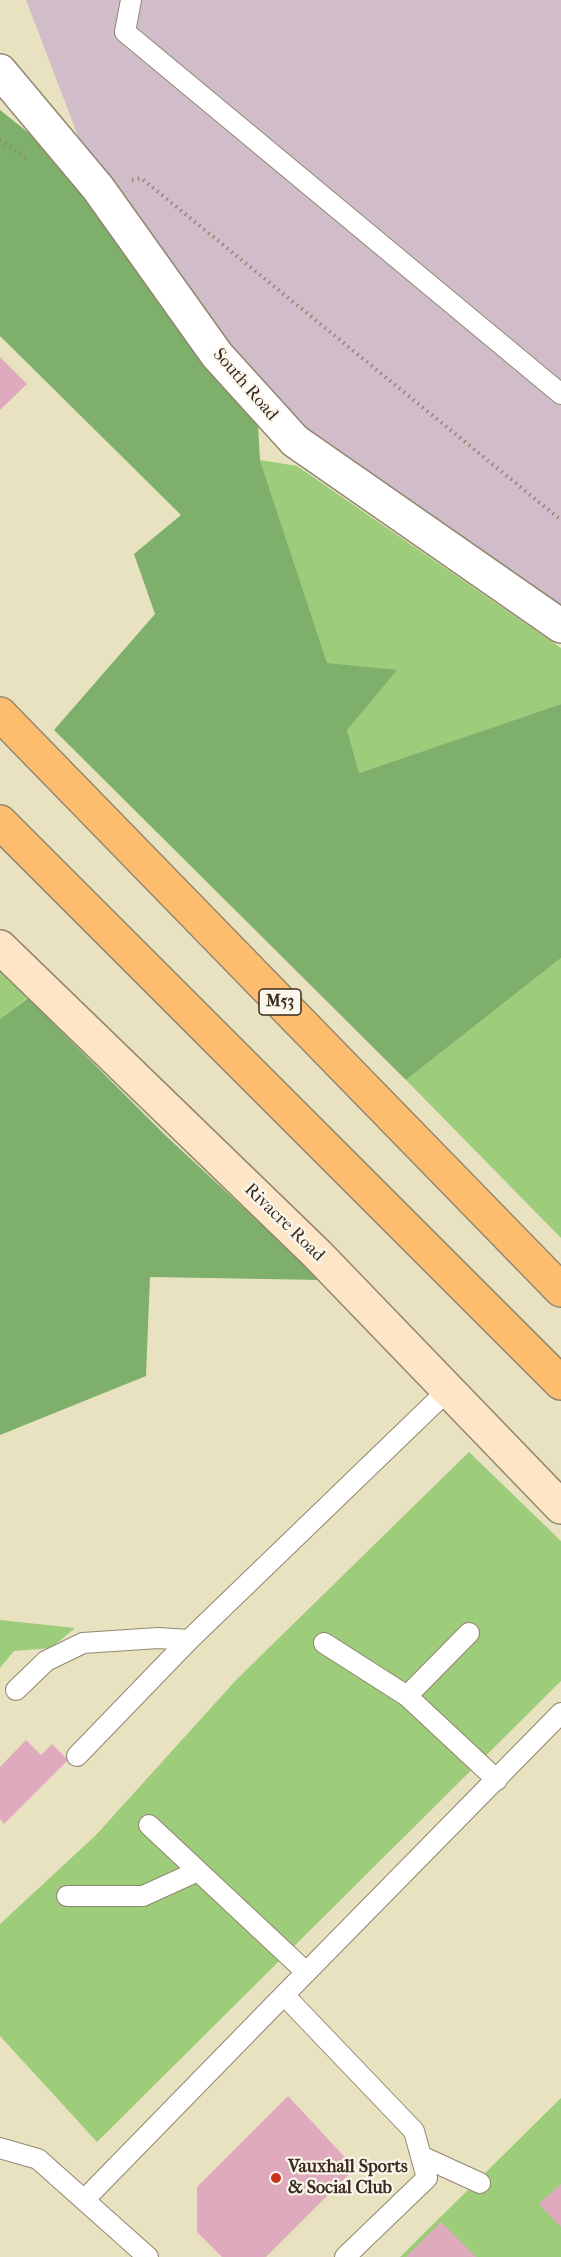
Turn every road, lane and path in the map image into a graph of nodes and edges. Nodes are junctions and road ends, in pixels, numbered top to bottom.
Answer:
1 (131, 0) edge
2 (0, 72) edge
3 (0, 140) edge
4 (36, 164) dead end
5 (98, 188) junction
6 (561, 394) edge
7 (561, 520) edge
8 (561, 626) edge
9 (0, 714) edge
10 (0, 822) edge
11 (0, 946) edge
12 (561, 1290) edge
13 (561, 1383) edge
14 (448, 1390) junction
15 (561, 1508) edge
16 (469, 1633) dead end
17 (189, 1640) junction
18 (324, 1643) dead end
19 (16, 1690) dead end
20 (407, 1696) junction
21 (561, 1713) edge
22 (77, 1756) dead end
23 (497, 1780) junction
24 (149, 1825) dead end
25 (198, 1870) junction
26 (67, 1896) dead end
27 (306, 1972) junction
28 (284, 1995) junction
29 (0, 2148) edge
30 (422, 2156) junction
31 (480, 2183) dead end
32 (85, 2199) junction
33 (148, 2257) edge
34 (345, 2257) edge

1 - 6 lane
2 - 5 street, South Road
3 - 4 path
5 - 7 path
5 - 8 street, South Road
9 - 12 highway, M53
10 - 13 highway
11 - 14 main road, Rivacre Road
14 - 15 main road, Rivacre Road
14 - 17 lane
16 - 20 lane
17 - 19 lane
17 - 22 lane
18 - 20 lane
20 - 23 lane
21 - 23 lane
23 - 27 lane
24 - 25 lane
25 - 26 lane
25 - 27 lane
27 - 28 lane
28 - 30 lane
28 - 32 lane
29 - 32 lane
30 - 31 lane
30 - 34 lane
32 - 33 lane

